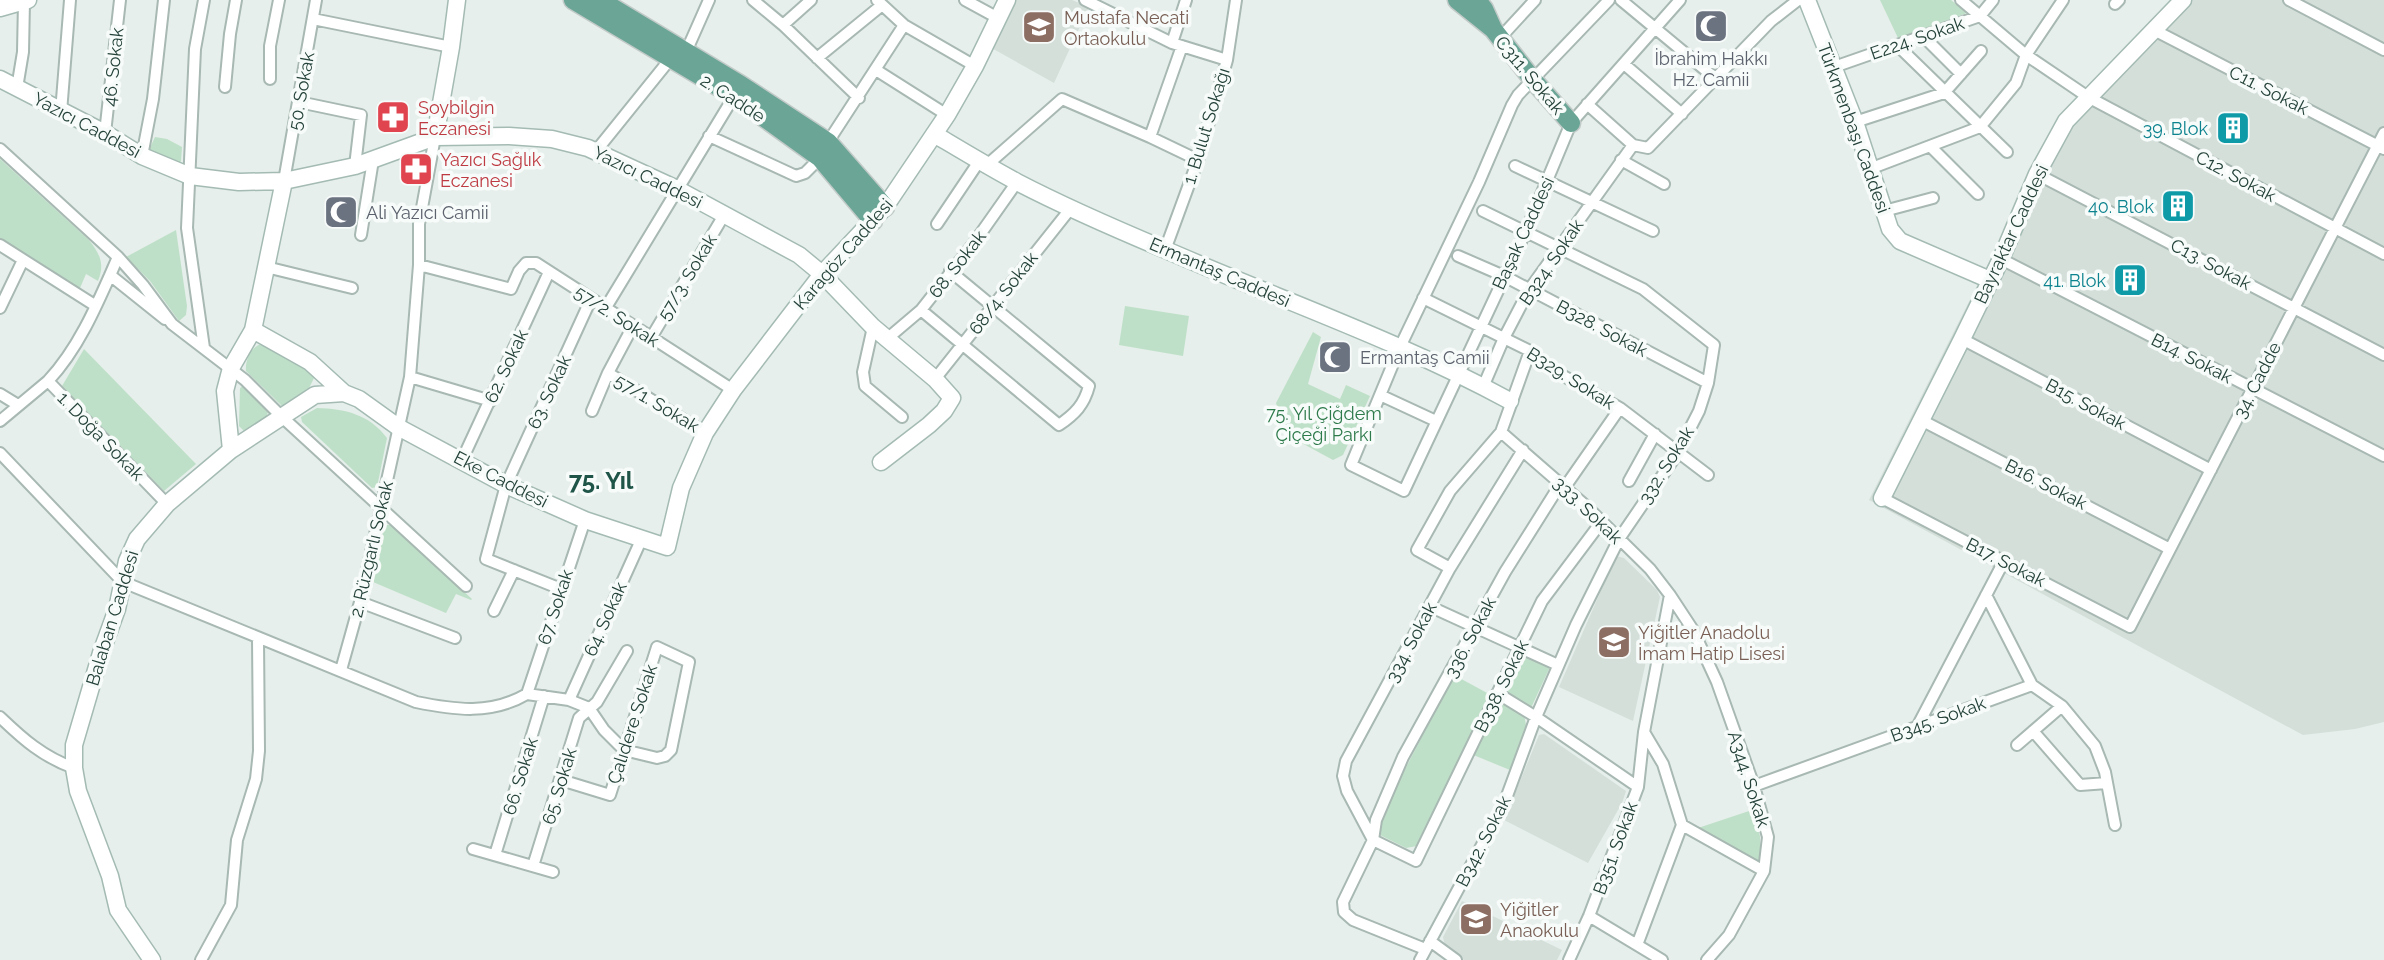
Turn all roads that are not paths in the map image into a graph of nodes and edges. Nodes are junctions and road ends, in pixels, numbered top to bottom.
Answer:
1 (26, 0) edge
2 (70, 0) edge
3 (120, 0) edge
4 (164, 0) edge
5 (204, 0) edge
6 (236, 0) edge
7 (279, 0) edge
8 (316, 0) edge
9 (457, 0) edge
10 (573, 0) edge
11 (600, 0) edge
12 (709, 0) edge
13 (753, 0) edge
14 (811, 0) edge
15 (965, 0) edge
16 (1007, 0) edge
17 (1085, 0) edge
18 (1186, 0) edge
19 (1236, 0) edge
20 (1457, 0) edge
21 (1477, 0) edge
22 (1535, 0) edge
23 (1609, 0) edge
24 (1621, 0) edge
25 (1679, 0) edge
26 (1798, 0) edge
27 (1807, 0) edge
28 (1961, 0) edge
29 (1993, 0) edge
30 (2063, 0) edge
31 (2183, 0) edge
32 (2289, 0) edge
33 (879, 3) edge
34 (0, 9) edge
35 (1980, 16) junction
36 (998, 18) junction
37 (313, 19) junction
38 (783, 25) junction
39 (904, 25) junction
40 (1655, 28) junction
41 (2154, 30) junction
42 (1497, 34) junction
43 (1922, 35) junction
44 (1177, 45) junction
45 (1897, 45) junction
46 (451, 47) junction
47 (2384, 50) edge
48 (1981, 51) dead end
49 (678, 55) junction
50 (2026, 55) junction
51 (817, 58) junction
52 (1227, 60) junction
53 (1623, 64) junction
54 (975, 65) junction
55 (1834, 67) junction
56 (877, 70) junction
57 (1961, 74) junction
58 (1716, 78) junction
59 (270, 79) dead end
60 (1533, 80) junction
61 (5, 85) edge
62 (225, 87) dead end
63 (737, 91) junction
64 (1944, 93) junction
65 (2088, 97) junction
66 (859, 98) junction
67 (299, 102) junction
68 (1587, 104) junction
69 (61, 112) junction
70 (1682, 114) junction
71 (947, 116) junction
72 (1855, 122) junction
73 (1571, 123) junction
74 (1980, 127) junction
75 (2384, 132) edge
76 (105, 133) junction
77 (934, 134) junction
78 (709, 136) junction
79 (1150, 136) junction
80 (435, 137) junction
81 (1633, 145) junction
82 (1930, 146) junction
83 (2381, 148) edge
84 (0, 149) edge
85 (824, 150) junction
86 (596, 151) junction
87 (2007, 152) dead end
88 (142, 156) junction
89 (373, 160) junction
90 (1198, 160) junction
91 (1621, 160) junction
92 (984, 162) junction
93 (355, 166) junction
94 (1515, 166) dead end
95 (1872, 168) junction
96 (2037, 174) junction
97 (190, 176) junction
98 (1548, 180) junction
99 (284, 181) junction
100 (1017, 182) junction
101 (1664, 184) dead end
102 (677, 189) junction
103 (1978, 194) dead end
104 (1933, 198) dead end
105 (1592, 202) junction
106 (1071, 208) junction
107 (1483, 211) dead end
108 (1884, 211) junction
109 (879, 214) junction
110 (724, 215) junction
111 (936, 224) dead end
112 (2335, 228) junction
113 (1526, 231) junction
114 (1653, 231) dead end
115 (361, 235) dead end
116 (0, 245) edge
117 (1559, 248) junction
118 (1165, 250) junction
119 (2384, 254) edge
120 (1458, 256) dead end
121 (118, 257) junction
122 (2001, 259) junction
123 (23, 260) junction
124 (419, 265) junction
125 (266, 267) junction
126 (950, 271) junction
127 (549, 272) junction
128 (822, 274) junction
129 (110, 275) junction
130 (1504, 276) junction
131 (1990, 280) junction
132 (352, 288) dead end
133 (1529, 290) junction
134 (1423, 298) junction
135 (591, 299) junction
136 (96, 306) junction
137 (991, 306) junction
138 (2294, 307) junction
139 (0, 308) edge
140 (606, 309) junction
141 (921, 310) junction
142 (172, 324) junction
143 (633, 326) junction
144 (1481, 326) junction
145 (873, 327) junction
146 (253, 330) junction
147 (651, 338) junction
148 (888, 338) junction
149 (1504, 338) junction
150 (1962, 339) junction
151 (962, 345) junction
152 (1400, 347) junction
153 (204, 348) junction
154 (1530, 351) junction
155 (2384, 355) edge
156 (231, 368) junction
157 (608, 373) junction
158 (1458, 373) junction
159 (410, 377) junction
160 (935, 379) junction
161 (48, 381) junction
162 (1708, 383) junction
163 (1483, 387) junction
164 (2252, 388) junction
165 (733, 390) junction
166 (344, 393) junction
167 (0, 394) edge
168 (1380, 396) junction
169 (491, 401) junction
170 (1510, 401) junction
171 (18, 405) junction
172 (1620, 408) junction
173 (592, 411) dead end
174 (281, 416) junction
175 (902, 417) dead end
176 (1921, 420) junction
177 (0, 421) edge
178 (1436, 421) junction
179 (398, 427) junction
180 (1501, 432) junction
181 (705, 433) junction
182 (1655, 434) junction
183 (231, 450) junction
184 (1523, 450) junction
185 (0, 453) edge
186 (1677, 454) junction
187 (2384, 456) edge
188 (462, 460) junction
189 (881, 461) dead end
190 (2211, 470) junction
191 (1708, 475) dead end
192 (1629, 481) dead end
193 (506, 485) junction
194 (1563, 485) junction
195 (1882, 498) joint
196 (167, 504) junction
197 (382, 510) junction
198 (585, 520) junction
199 (1602, 521) junction
200 (642, 538) junction
201 (1619, 539) junction
202 (667, 547) joint
203 (2170, 549) junction
204 (2004, 561) junction
205 (1450, 568) junction
206 (514, 570) junction
207 (123, 582) junction
208 (466, 586) dead end
209 (561, 589) junction
210 (1670, 594) junction
211 (1986, 595) junction
212 (360, 602) junction
213 (1431, 607) junction
214 (494, 611) dead end
215 (1476, 627) junction
216 (2130, 627) joint
217 (455, 638) dead end
218 (258, 639) junction
219 (1519, 648) junction
220 (627, 651) dead end
221 (1558, 665) junction
222 (341, 670) junction
223 (2032, 685) junction
224 (527, 694) junction
225 (1497, 694) junction
226 (544, 696) junction
227 (569, 700) junction
228 (2062, 706) junction
229 (589, 708) junction
230 (0, 717) edge
231 (1536, 717) junction
232 (1917, 727) junction
233 (2034, 731) junction
234 (1644, 732) junction
235 (2017, 745) dead end
236 (624, 750) junction
237 (74, 768) junction
238 (561, 780) junction
239 (2106, 783) junction
240 (1754, 786) junction
241 (1638, 787) junction
242 (1682, 825) junction
243 (2115, 825) dead end
244 (1373, 840) junction
245 (474, 849) dead end
246 (495, 855) junction
247 (533, 866) junction
248 (1764, 871) junction
249 (553, 872) dead end
250 (1590, 916) junction
251 (1637, 945) junction
252 (1425, 950) edge
253 (152, 960) edge
254 (201, 960) edge
255 (1456, 960) edge
256 (1569, 960) edge
257 (1662, 960) edge
258 (1707, 960) edge

1 - 34 main road
1 - 61 street
2 - 69 street
3 - 76 street, 46. Sokak
4 - 88 street
5 - 97 street
6 - 62 street
7 - 59 street
8 - 37 street, 50. Sokak
9 - 46 main road
10 - 49 main road, 2. Cadde
11 - 49 main road, 2. Cadde
12 - 49 street
13 - 38 street
14 - 38 street
15 - 36 street
16 - 36 main road, Karagöz Caddesi
17 - 44 street
18 - 44 street
19 - 52 street, 1. Bulut Sokağı
20 - 42 main road, C311. Sokak
21 - 42 main road
22 - 42 street
23 - 60 street
24 - 40 street
25 - 40 street, Başak Caddesi
26 - 58 street
27 - 55 main road, Türkmenbaşı Caddesi
28 - 35 street, C12. Sokak
29 - 35 street, E224. Sokak
30 - 50 street
31 - 41 main road, Bayraktar Caddesi
32 - 47 street
33 - 39 street
33 - 51 street
35 - 43 street, E224. Sokak
35 - 50 street, C12. Sokak
36 - 54 main road, Karagöz Caddesi
37 - 46 street
37 - 67 street, 50. Sokak
38 - 51 street
39 - 54 street
39 - 56 street
40 - 53 street, Başak Caddesi
40 - 58 street
41 - 65 main road, Bayraktar Caddesi
41 - 83 street, C11. Sokak
42 - 60 main road, C311. Sokak
43 - 45 street, E224. Sokak
43 - 57 street
44 - 52 street
44 - 79 street
45 - 55 street, E224. Sokak
45 - 64 street
46 - 80 main road
48 - 57 street
49 - 63 main road, 2. Cadde
49 - 86 street
50 - 65 street, C12. Sokak
50 - 74 street
51 - 66 street
52 - 90 street, 1. Bulut Sokağı
53 - 68 street, Başak Caddesi
53 - 70 street
54 - 71 main road, Karagöz Caddesi
55 - 72 main road, Türkmenbaşı Caddesi
56 - 66 street
56 - 71 street
57 - 64 street
58 - 70 street
60 - 73 main road, C311. Sokak
60 - 134 street
61 - 69 main road, Yazıcı Caddesi
63 - 78 street
63 - 85 main road, 2. Cadde
64 - 72 street
64 - 74 street
65 - 96 main road, Bayraktar Caddesi
65 - 112 street, C12. Sokak
66 - 85 street
67 - 93 street
67 - 99 street, 50. Sokak
68 - 73 street, Başak Caddesi
68 - 81 street
69 - 76 main road, Yazıcı Caddesi
70 - 81 street
71 - 77 main road, Karagöz Caddesi
72 - 95 main road, Türkmenbaşı Caddesi
73 - 98 street, Başak Caddesi
74 - 82 street
74 - 87 street
75 - 83 street, 34. Cadde
76 - 88 main road, Yazıcı Caddesi
77 - 92 main road, Ermantaş Caddesi
77 - 109 main road, Karagöz Caddesi
78 - 85 street
78 - 102 street
79 - 90 street
79 - 92 street
80 - 86 main road, Yazıcı Caddesi
80 - 89 main road, Yazıcı Caddesi
80 - 124 street, 2. Rüzgarlı Sokak
81 - 91 street, B324. Sokak
82 - 95 street
82 - 103 street
83 - 112 street, 34. Cadde
84 - 121 street
85 - 109 main road, 2. Cadde
86 - 102 main road, Yazıcı Caddesi
88 - 97 main road, Yazıcı Caddesi
89 - 93 main road, Yazıcı Caddesi
89 - 115 street
90 - 118 street, 1. Bulut Sokağı
91 - 101 street
91 - 105 street, B324. Sokak
92 - 100 main road, Ermantaş Caddesi
92 - 111 street
93 - 99 main road, Yazıcı Caddesi
94 - 98 street
95 - 108 main road, Türkmenbaşı Caddesi
96 - 122 main road, Bayraktar Caddesi
96 - 138 street, C13. Sokak
97 - 99 main road, Yazıcı Caddesi
97 - 153 street
98 - 105 street
98 - 113 street, Başak Caddesi
99 - 125 main road
100 - 106 main road, Ermantaş Caddesi
100 - 126 street, 68. Sokak
102 - 110 main road, Yazıcı Caddesi
102 - 140 street
104 - 108 street
105 - 114 street
105 - 117 street, B324. Sokak
106 - 118 main road, Ermantaş Caddesi
106 - 137 street, 68/4. Sokak
107 - 113 street
108 - 131 main road, Türkmenbaşı Caddesi
109 - 128 main road, Karagöz Caddesi
110 - 128 main road, Yazıcı Caddesi
110 - 147 street, 57/3. Sokak
112 - 119 street, C12. Sokak
112 - 138 street, 34. Cadde
113 - 117 street
113 - 130 street, Başak Caddesi
116 - 123 street
117 - 133 street, B324. Sokak
117 - 162 street, 332. Sokak
118 - 152 main road, Ermantaş Caddesi
120 - 130 street, B328. Sokak
121 - 129 street, 1. Doğa Sokak
121 - 142 street
122 - 131 main road, Bayraktar Caddesi
122 - 164 street, B14. Sokak
123 - 136 street
123 - 139 street
124 - 127 street, 57/2. Sokak
124 - 159 street, 2. Rüzgarlı Sokak
125 - 132 street
125 - 146 main road
126 - 137 street
126 - 141 street, 68. Sokak
127 - 135 street, 57/2. Sokak
127 - 169 street, 62. Sokak
128 - 145 main road, Yazıcı Caddesi
128 - 165 main road, Karagöz Caddesi
129 - 136 street, 1. Doğa Sokak
129 - 142 street
130 - 133 street, B328. Sokak
130 - 144 street, Başak Caddesi
131 - 150 main road, Bayraktar Caddesi
133 - 149 street, B324. Sokak
133 - 162 street, B328. Sokak
134 - 144 street, B329. Sokak
134 - 152 street
135 - 140 street, 57/2. Sokak
135 - 193 street, 63. Sokak
136 - 161 street, 1. Doğa Sokak
137 - 151 street, 68/4. Sokak
137 - 151 street
138 - 155 street, C13. Sokak
138 - 164 street, 34. Cadde
140 - 143 street, 57/2. Sokak
141 - 148 street, 68. Sokak
141 - 151 street
142 - 153 street
143 - 147 street, 57/2. Sokak
143 - 157 street, 57/3. Sokak
144 - 149 street, B329. Sokak
144 - 158 street, Başak Caddesi
145 - 148 main road, Yazıcı Caddesi
145 - 175 street
146 - 156 main road
146 - 166 main road, Eke Caddesi
147 - 165 street, 57/2. Sokak
148 - 160 main road, Yazıcı Caddesi
149 - 154 street, B329. Sokak
149 - 163 street, B324. Sokak
150 - 176 main road, Bayraktar Caddesi
150 - 190 street, B15. Sokak
151 - 160 street, 68/4. Sokak
152 - 158 main road, Ermantaş Caddesi
152 - 168 street
153 - 156 street
154 - 170 street
154 - 172 street, B329. Sokak
156 - 174 street
156 - 183 main road
157 - 173 street, 57/3. Sokak
157 - 181 street, 57/1. Sokak
158 - 163 main road, Ermantaş Caddesi
158 - 178 street, Başak Caddesi
159 - 169 street
159 - 179 street, 2. Rüzgarlı Sokak
160 - 189 main road, Yazıcı Caddesi
161 - 171 street
161 - 196 street, 1. Doğa Sokak
162 - 186 street, 332. Sokak
163 - 170 main road, Ermantaş Caddesi
164 - 187 street, B14. Sokak
164 - 190 street, 34. Cadde
165 - 181 main road, Karagöz Caddesi
166 - 174 main road
166 - 179 main road, Eke Caddesi
167 - 171 street
168 - 178 street
168 - 178 street, Başak Caddesi
169 - 188 street, 62. Sokak
170 - 180 street
171 - 177 street
172 - 182 street, B329. Sokak
172 - 194 street, 336. Sokak
174 - 183 main road
174 - 197 street
176 - 195 main road, Bayraktar Caddesi
176 - 203 street, B16. Sokak
179 - 188 main road, Eke Caddesi
179 - 197 street, 2. Rüzgarlı Sokak
180 - 184 street, 333. Sokak
180 - 205 street
181 - 202 main road, Karagöz Caddesi
182 - 186 street, B329. Sokak
182 - 192 street
183 - 196 main road, Balaban Caddesi
184 - 194 street, 333. Sokak
184 - 205 street, 334. Sokak
185 - 207 street
186 - 191 street, B329. Sokak
186 - 201 street, 332. Sokak
188 - 193 main road, Eke Caddesi
190 - 203 street, 34. Cadde
193 - 198 main road, Eke Caddesi
193 - 206 street, 63. Sokak
194 - 199 street, 333. Sokak
194 - 215 street, 336. Sokak
195 - 204 street, B17. Sokak
196 - 207 main road, Balaban Caddesi
197 - 208 street
197 - 212 street, 2. Rüzgarlı Sokak
198 - 200 main road, Eke Caddesi
198 - 209 street, 67. Sokak
199 - 201 street, 333. Sokak
199 - 219 street, B338. Sokak
200 - 202 main road, Eke Caddesi
200 - 227 street, 64. Sokak
201 - 210 street, 333. Sokak
201 - 221 street, B342. Sokak
203 - 216 street, 34. Cadde
204 - 211 street
204 - 216 street, B17. Sokak
205 - 213 street, 334. Sokak
206 - 209 street
206 - 214 street
207 - 218 street
207 - 237 main road, Balaban Caddesi
209 - 224 street, 67. Sokak
210 - 234 street, B351. Sokak
210 - 240 street, A344. Sokak
211 - 223 street
211 - 232 street
212 - 217 street
212 - 222 street, 2. Rüzgarlı Sokak
213 - 215 street
213 - 244 street, 334. Sokak
215 - 219 street
215 - 244 street, 336. Sokak
218 - 222 street
218 - 254 street
219 - 221 street
219 - 225 street, B338. Sokak
220 - 229 street, 65. Sokak
221 - 231 street, B342. Sokak
222 - 224 street
223 - 228 street
223 - 232 street, B345. Sokak
224 - 226 street
225 - 231 street
225 - 244 street, B338. Sokak
226 - 227 street
226 - 246 street, 66. Sokak
227 - 229 street
228 - 233 street
228 - 239 street
229 - 236 street
229 - 238 street, 65. Sokak
230 - 237 street
231 - 241 street
231 - 252 street, B342. Sokak
232 - 240 street, B345. Sokak
233 - 235 street
233 - 239 street
234 - 241 street, B351. Sokak
234 - 242 street
236 - 236 street, Çalıdere Sokak
236 - 238 street, Çalıdere Sokak
237 - 253 main road, Balaban Caddesi
238 - 247 street, 65. Sokak
239 - 243 street
240 - 248 street, A344. Sokak
241 - 250 street, B351. Sokak
242 - 248 street
242 - 251 street
244 - 252 street, 336. Sokak
245 - 246 street
246 - 247 street
247 - 249 street
248 - 258 street, A344. Sokak
250 - 251 street
250 - 256 street, B351. Sokak
251 - 257 street
252 - 255 street

